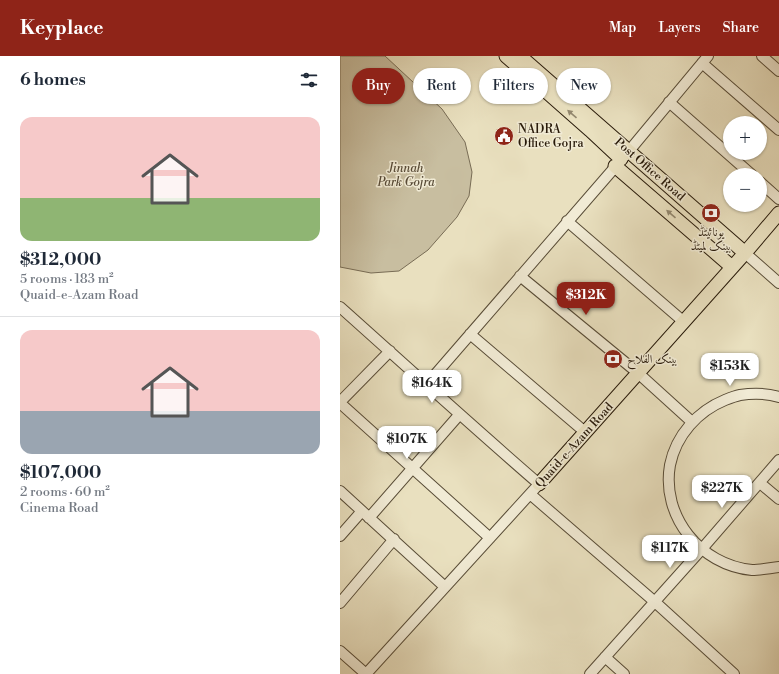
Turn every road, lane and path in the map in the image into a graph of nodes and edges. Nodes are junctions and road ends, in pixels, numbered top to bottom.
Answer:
1 (506, 56) edge
2 (520, 56) edge
3 (762, 56) edge
4 (705, 60) edge
5 (779, 71) edge
6 (669, 102) junction
7 (779, 130) edge
8 (622, 159) junction
9 (744, 168) edge
10 (767, 188) edge
11 (779, 199) edge
12 (779, 213) edge
13 (567, 221) junction
14 (745, 253) junction
15 (732, 267) junction
16 (520, 276) junction
17 (779, 283) edge
18 (340, 307) edge
19 (684, 322) junction
20 (470, 334) junction
21 (390, 351) junction
22 (638, 373) junction
23 (427, 384) junction
24 (779, 397) edge
25 (340, 403) edge
26 (460, 415) junction
27 (692, 422) junction
28 (585, 432) junction
29 (779, 460) edge
30 (413, 469) junction
31 (760, 483) junction
32 (535, 489) junction
33 (340, 491) edge
34 (779, 499) edge
35 (366, 514) junction
36 (340, 536) edge
37 (490, 538) junction
38 (394, 540) junction
39 (701, 550) junction
40 (779, 567) edge
41 (445, 587) junction
42 (654, 602) junction
43 (340, 603) edge
44 (340, 651) edge
45 (605, 657) junction
46 (366, 674) edge
47 (590, 674) edge
48 (624, 674) edge
49 (734, 674) edge

8 -> 1 main road, Post Office Road
2 - 8 main road, Post Office Road
3 - 5 street
4 - 6 street
4 - 7 street
6 - 8 street
6 - 9 street
8 - 13 street
8 - 14 main road, Post Office Road
15 -> 8 main road, Post Office Road
10 - 11 street
12 - 14 main road, Quaid-e-Azam Road
13 - 16 street
13 - 19 street
14 - 15 main road, Quaid-e-Azam Road
14 - 17 street, Post Office Road
15 - 19 main road, Quaid-e-Azam Road
16 - 20 street
16 - 22 street
18 - 21 street
19 - 22 main road, Quaid-e-Azam Road
20 - 23 street
20 - 28 street
21 - 23 street
21 - 25 street
22 - 27 street
22 - 28 main road, Quaid-e-Azam Road
23 - 26 street
24 - 27 street
25 - 30 street
26 - 30 street
26 - 32 street
27 - 39 street
28 - 32 main road, Quaid-e-Azam Road
29 - 31 street
30 - 35 street
30 - 37 street
31 - 34 street
31 - 39 street
32 - 37 street, Quaid-e-Azam Road
32 - 42 street
33 - 35 street
35 - 36 street
35 - 38 street
37 - 41 street, Quaid-e-Azam Road
38 - 41 street
38 - 43 street
39 - 40 street
39 - 42 street
41 - 46 street, Quaid-e-Azam Road
42 - 45 street
42 - 49 street
44 - 46 street
45 - 47 street
45 - 48 street

